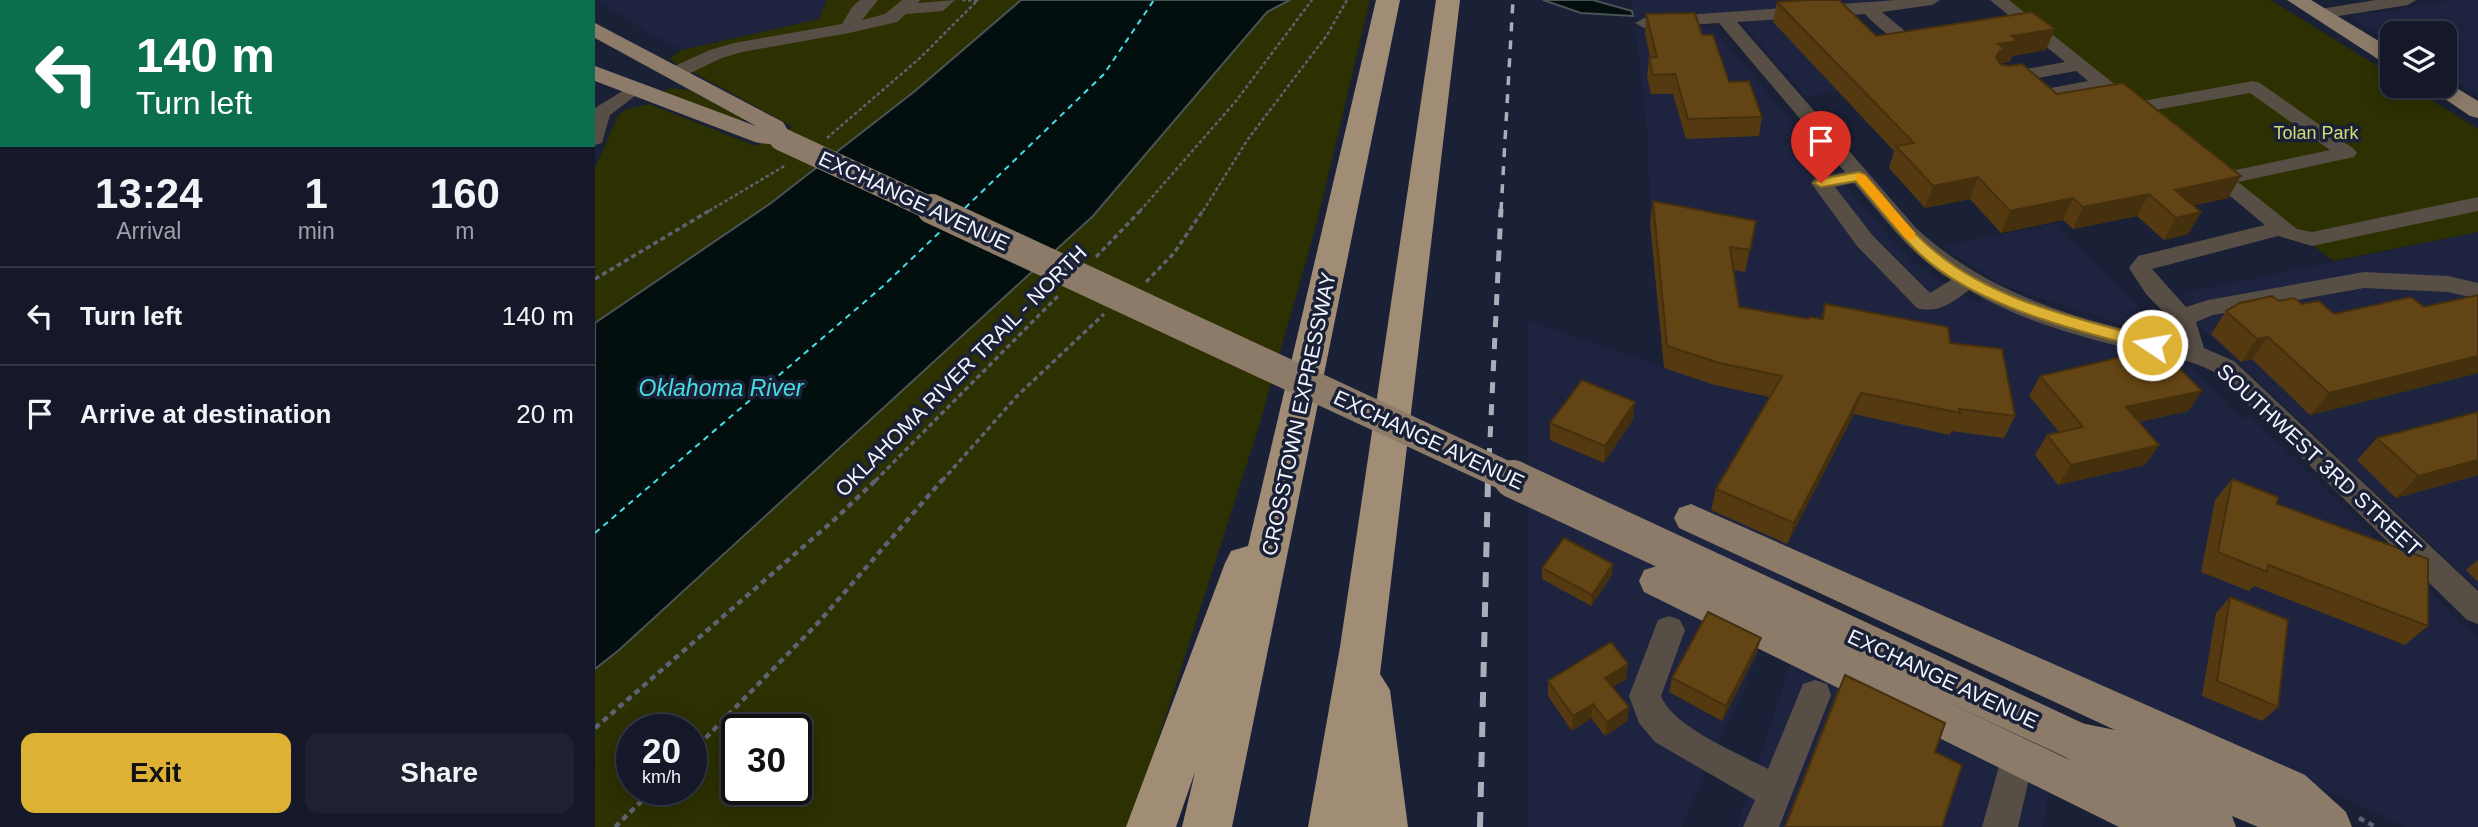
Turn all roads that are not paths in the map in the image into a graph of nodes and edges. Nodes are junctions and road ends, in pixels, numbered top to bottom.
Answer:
1 (870, 0) edge
2 (947, 0) edge
3 (1388, 0) edge
4 (1448, 0) edge
5 (1932, 0) edge
6 (1999, 0) edge
7 (2297, 0) edge
8 (2408, 0) edge
9 (906, 5) edge
10 (1869, 9) junction
11 (2320, 14) junction
12 (1724, 18) junction
13 (2025, 21) junction
14 (1644, 23) edge
15 (1987, 27) edge
16 (849, 28) junction
17 (595, 29) edge
18 (1949, 33) edge
19 (2380, 51) edge
20 (649, 58) junction
21 (2080, 65) junction
22 (595, 66) edge
23 (595, 73) edge
24 (685, 78) junction
25 (2000, 79) edge
26 (2103, 84) junction
27 (634, 90) junction
28 (2037, 96) edge
29 (2457, 98) edge
30 (2133, 108) junction
31 (2478, 111) edge
32 (2152, 123) edge
33 (595, 139) edge
34 (781, 139) junction
35 (2191, 155) edge
36 (1859, 176) junction
37 (2221, 179) junction
38 (2478, 204) edge
39 (2283, 228) junction
40 (1908, 233) junction
41 (1865, 241) junction
42 (1967, 280) junction
43 (2478, 291) edge
44 (2183, 318) junction
45 (2193, 352) junction
46 (1299, 414) junction
47 (1691, 518) joint
48 (1657, 580) joint
49 (2478, 611) edge
50 (1669, 630) dead end
51 (1362, 647) junction
52 (1815, 695) dead end
53 (2076, 741) junction
54 (2017, 757) junction
55 (1775, 792) junction
56 (1151, 827) edge
57 (1207, 827) edge
58 (1333, 827) edge
59 (1383, 827) edge
60 (1761, 827) edge
61 (2000, 827) edge
62 (2165, 827) edge
63 (2215, 827) edge
64 (2308, 827) edge
65 (2331, 827) edge

1 - 16 street
2 - 9 street
3 - 46 highway, CROSSTOWN EXPRESSWAY
4 - 51 highway
5 - 10 street
6 - 13 street
7 - 11 main road
8 - 11 street
9 - 16 street
10 - 12 street
10 - 18 street
11 - 19 main road
12 - 14 street
12 - 36 street, SOUTHWEST 3RD STREET
13 - 15 street
13 - 21 street
16 - 24 street
17 - 20 main road, EXCHANGE AVENUE
20 - 22 main road
20 - 24 main road, EXCHANGE AVENUE
20 - 27 main road
21 - 25 street
21 - 26 street
23 - 27 main road, EXCHANGE AVENUE
24 - 27 main road
24 - 34 main road, EXCHANGE AVENUE
26 - 28 street
26 - 30 street
27 - 33 street
27 - 34 main road, EXCHANGE AVENUE
29 - 31 main road
30 - 32 street
30 - 37 street
34 - 53 main road, EXCHANGE AVENUE, bridge
35 - 37 street
36 - 40 street, SOUTHWEST 3RD STREET
36 - 41 street
37 - 39 street
38 - 39 street
39 - 44 street
40 - 41 street
40 - 42 street, SOUTHWEST 3RD STREET
41 - 42 street
42 - 45 street, SOUTHWEST 3RD STREET
43 - 44 street
44 - 45 street
45 - 49 street, SOUTHWEST 3RD STREET
46 - 56 highway
46 - 57 highway, CROSSTOWN EXPRESSWAY
47 - 48 street
47 - 65 main road
48 - 54 main road
50 - 55 street
51 - 58 highway
51 - 59 highway
52 - 55 street
53 - 63 main road, EXCHANGE AVENUE
53 - 64 main road, EXCHANGE AVENUE
54 - 61 street
54 - 62 main road
55 - 60 street

